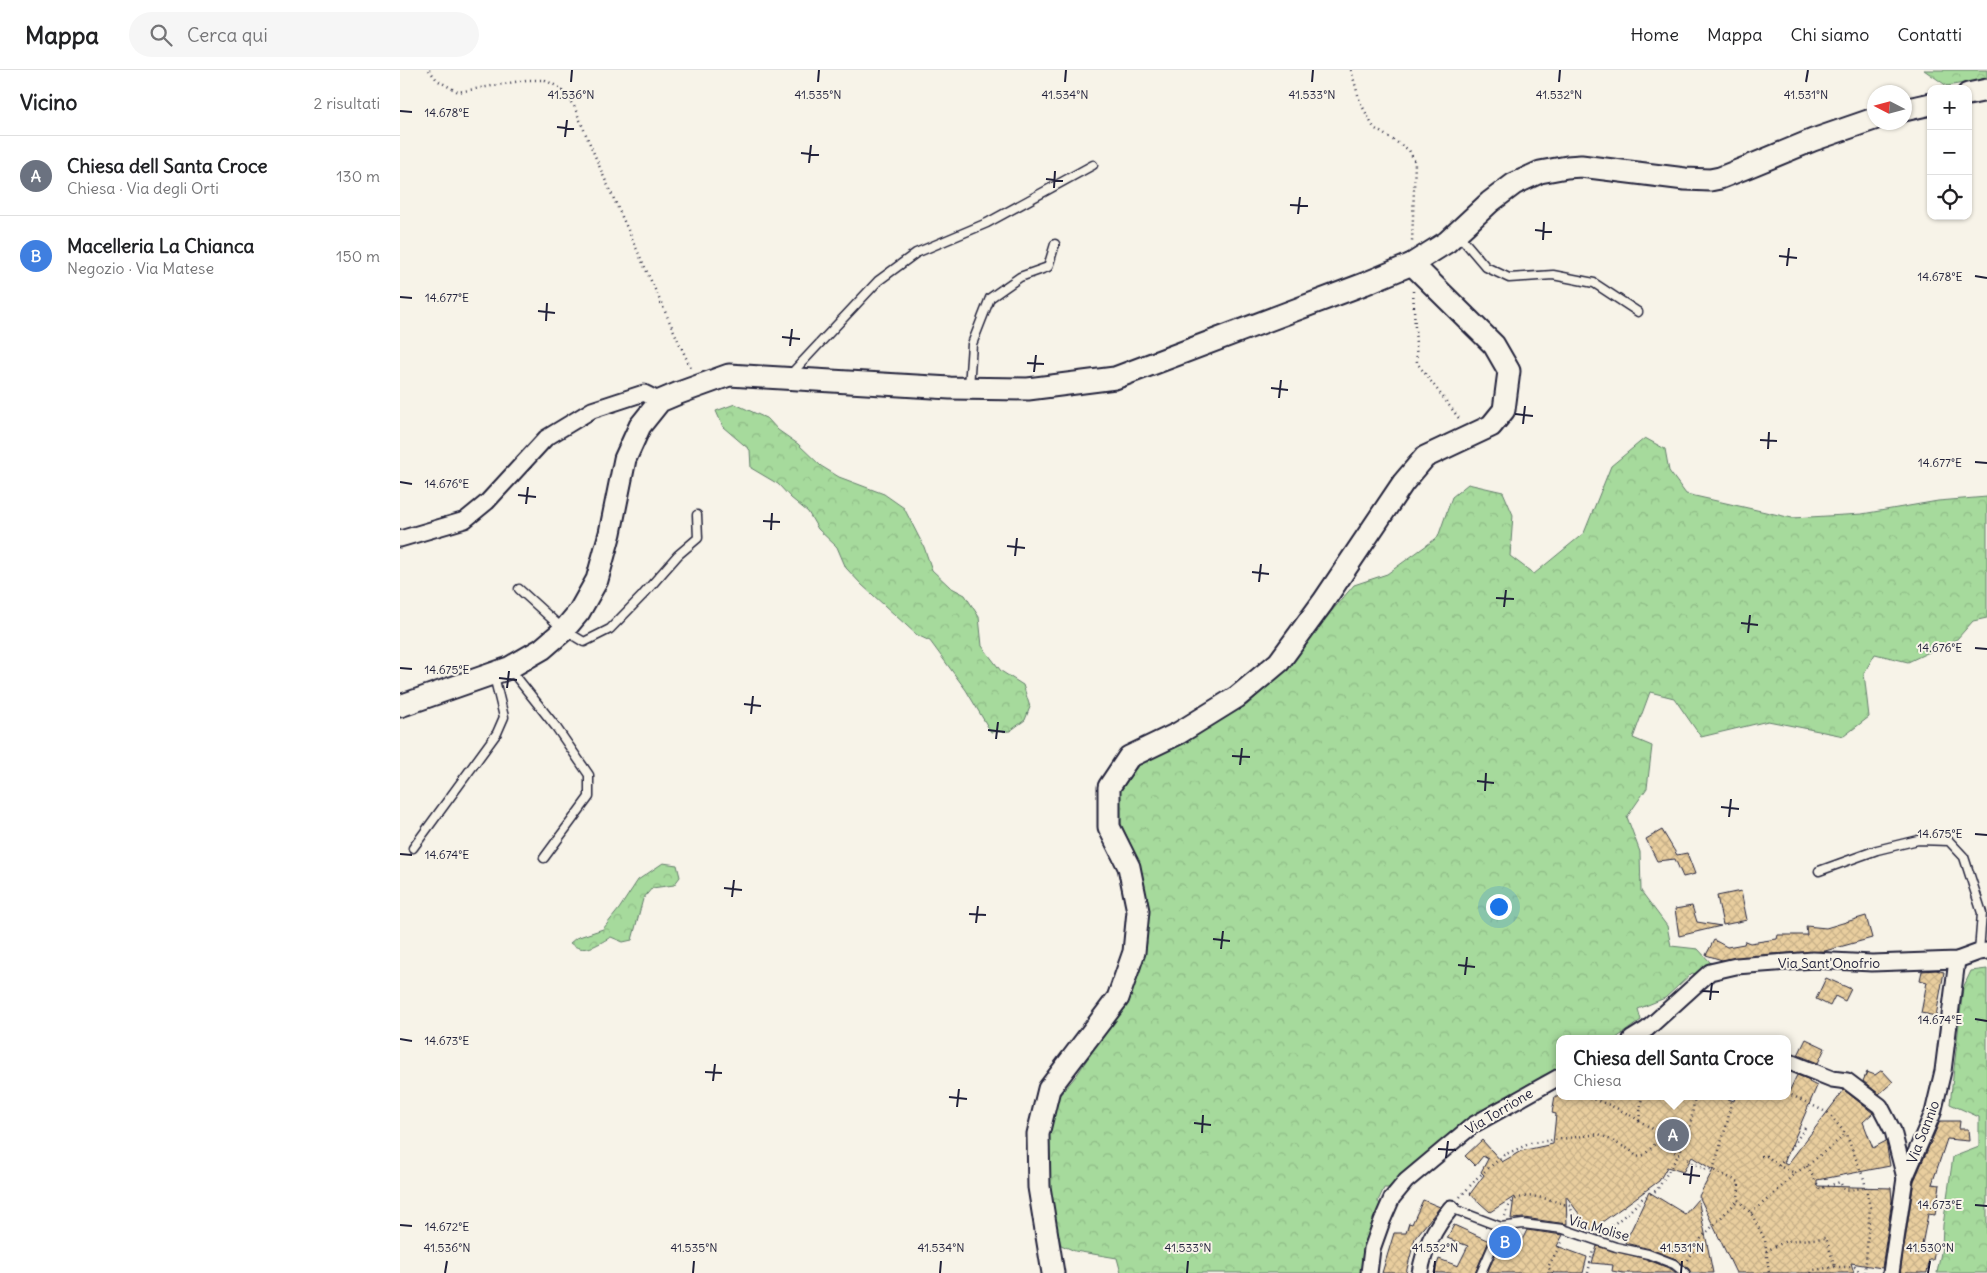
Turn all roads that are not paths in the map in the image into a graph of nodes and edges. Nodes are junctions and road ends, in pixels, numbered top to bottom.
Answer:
1 (1987, 90) edge
2 (1972, 93) edge
3 (1927, 105) edge
4 (1912, 108) edge
5 (1867, 121) edge
6 (1093, 165) dead end
7 (1457, 232) junction
8 (1054, 244) dead end
9 (1412, 264) junction
10 (1638, 312) dead end
11 (787, 379) junction
12 (968, 388) junction
13 (660, 401) junction
14 (697, 515) dead end
15 (400, 539) edge
16 (519, 589) dead end
17 (564, 630) junction
18 (501, 670) junction
19 (400, 706) edge
20 (413, 848) dead end
21 (544, 858) dead end
22 (1819, 872) dead end
23 (1983, 951) edge
24 (1957, 960) junction
25 (1641, 1035) edge
26 (1791, 1063) edge
27 (1556, 1079) edge
28 (1905, 1178) junction
29 (1451, 1208) joint
30 (1500, 1227) junction
31 (1685, 1272) edge
32 (1053, 1273) edge
33 (1369, 1273) edge
34 (1420, 1273) edge
35 (1482, 1273) edge
36 (1891, 1273) edge

1 - 2 street
3 - 4 street
5 - 7 street
6 - 11 lane
7 - 9 street
7 - 10 lane
8 - 12 lane
9 - 12 street
9 - 32 street
11 - 12 street
11 - 13 street
13 - 15 street
13 - 17 street
14 - 17 lane
16 - 17 lane
17 - 18 street
18 - 19 street
18 - 20 lane
18 - 21 lane
22 - 23 lane
23 - 24 street, Via Sant'Onofrio
24 - 25 street, Via Sant'Onofrio
24 - 28 street, Via Sannio
26 - 28 street
27 - 33 street, Via Torrione
28 - 36 street, Via Sannio
29 - 30 lane
29 - 34 street
30 - 31 lane, Via Molise
30 - 35 lane

